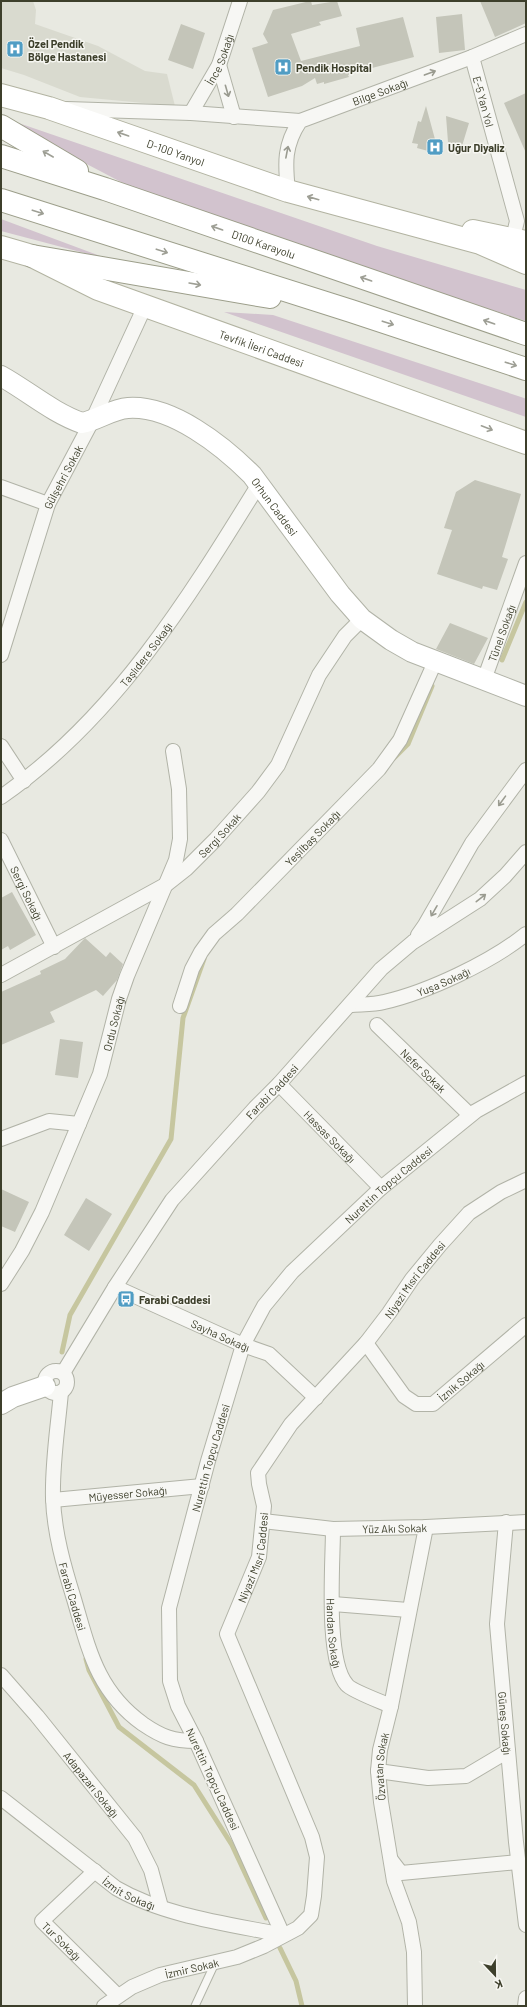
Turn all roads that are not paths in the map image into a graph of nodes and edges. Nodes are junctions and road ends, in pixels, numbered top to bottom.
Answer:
1 (240, 1) edge
2 (526, 34) edge
3 (472, 57) junction
4 (219, 65) junction
5 (1, 95) edge
6 (49, 108) junction
7 (191, 113) junction
8 (234, 117) junction
9 (300, 121) junction
10 (1, 126) edge
11 (1, 156) edge
12 (104, 189) junction
13 (288, 191) junction
14 (1, 200) edge
15 (350, 208) junction
16 (519, 240) edge
17 (1, 247) edge
18 (32, 256) junction
19 (526, 263) edge
20 (146, 306) junction
21 (351, 311) junction
22 (526, 334) edge
23 (526, 369) edge
24 (1, 376) edge
25 (92, 421) junction
26 (526, 427) edge
27 (526, 443) edge
28 (259, 484) junction
29 (1, 487) edge
30 (48, 504) junction
31 (526, 563) edge
32 (362, 619) junction
33 (1, 655) edge
34 (435, 662) junction
35 (484, 680) junction
36 (526, 696) edge
37 (1, 746) edge
38 (173, 751) dead end
39 (526, 770) edge
40 (24, 781) junction
41 (1, 797) edge
42 (1, 840) edge
43 (526, 852) edge
44 (167, 884) junction
45 (526, 934) edge
46 (413, 942) junction
47 (54, 946) junction
48 (1, 975) edge
49 (350, 1004) junction
50 (180, 1006) dead end
51 (377, 1025) dead end
52 (526, 1083) edge
53 (279, 1084) junction
54 (470, 1116) junction
55 (79, 1124) junction
56 (1, 1140) edge
57 (526, 1180) edge
58 (381, 1188) junction
59 (1, 1284) edge
60 (115, 1287) junction
61 (526, 1325) edge
62 (366, 1343) junction
63 (243, 1345) junction
64 (63, 1373) junction
65 (53, 1389) junction
66 (316, 1398) junction
67 (1, 1404) edge
68 (202, 1486) junction
69 (53, 1500) junction
70 (263, 1521) junction
71 (506, 1522) junction
72 (526, 1522) edge
73 (426, 1527) junction
74 (333, 1529) junction
75 (333, 1604) junction
76 (408, 1610) junction
77 (1, 1675) edge
78 (391, 1706) junction
79 (196, 1740) junction
80 (508, 1751) junction
81 (378, 1771) junction
82 (1, 1798) edge
83 (521, 1841) edge
84 (390, 1858) junction
85 (518, 1862) junction
86 (95, 1871) junction
87 (160, 1907) junction
88 (526, 1924) edge
89 (283, 1935) junction
90 (215, 1963) junction
91 (118, 1996) junction
92 (526, 1998) edge
93 (104, 2006) edge
94 (195, 2006) edge
95 (415, 2006) edge
96 (524, 2006) edge

1 - 4 street, İnce Sokağı
2 - 3 street, Bilge Sokağı
9 -> 3 street, Bilge Sokağı
3 - 16 street, E-5 Yan Yol
4 - 7 street, İnce Sokağı
4 -> 8 street
5 - 6 main road, D-100 Yanyol
6 - 7 street
13 -> 6 main road, D-100 Yanyol
7 - 8 street
8 - 9 street
13 -> 9 street
12 -> 10 main road
11 - 12 main road, D100 Karayolu
22 -> 12 main road, D100 Karayolu
15 -> 13 main road, D-100 Yanyol
14 -> 21 main road
15 - 16 main road
15 - 19 main road
17 - 18 main road, Tevfik İleri Caddesi
18 - 20 main road, Tevfik İleri Caddesi
18 -> 21 main road
18 - 26 main road
20 - 25 street, Gülşehri Sokak
20 -> 27 main road, Tevfik İleri Caddesi
21 -> 23 main road
24 - 25 street, Orhun Caddesi
25 - 28 street, Orhun Caddesi
25 - 30 street, Gülşehri Sokak
28 - 32 street, Orhun Caddesi
28 - 40 street, Taşlıdere Sokağı
29 - 30 street
30 - 33 street, Gülşehri Sokak
31 - 35 street, Tünel Sokağı
32 - 34 street, Orhun Caddesi
32 - 44 street, Sergi Sokak
34 - 35 street, Orhun Caddesi
34 - 50 street, Yeşilbaş Sokağı
35 - 36 street, Orhun Caddesi
37 - 40 street
38 - 44 street, Ordu Sokağı
39 -> 46 street
40 - 41 street, Taşlıdere Sokağı
42 - 47 street, Sergi Sokağı
46 -> 43 street, Farabi Caddesi
44 - 47 street, Sergi Sokak
44 - 55 street, Ordu Sokağı
45 - 49 street, Yuşa Sokağı
46 - 49 street, Farabi Caddesi
47 - 48 street, Sergi Sokak
49 - 53 street, Farabi Caddesi
51 - 54 street, Nefer Sokak
52 - 54 street, Nurettin Topçu Caddesi
53 - 58 street, Hassas Sokağı
53 - 60 street, Farabi Caddesi
54 - 58 street, Nurettin Topçu Caddesi
55 - 56 street
55 - 59 street, Ordu Sokağı
57 - 62 street, Niyazi Mısri Caddesi
58 - 63 street, Nurettin Topçu Caddesi
60 - 63 street, Sayha Sokağı
60 - 64 street, Farabi Caddesi
61 - 62 street, İznik Sokağı
62 - 66 street, Niyazi Mısri Caddesi
63 - 66 street, Sayha Sokağı
63 - 68 street, Nurettin Topçu Caddesi
64 - 65 street
64 - 65 street
65 - 67 street
65 - 69 street, Farabi Caddesi
66 - 70 street, Niyazi Mısri Caddesi
68 - 69 street, Müyesser Sokağı
68 - 79 street, Nurettin Topçu Caddesi
69 - 79 street, Farabi Caddesi
70 - 74 street, Yüz Akı Sokak
70 - 89 street, Niyazi Mısri Caddesi
71 - 72 street, Yüz Akı Sokak
71 - 73 street, Yüz Akı Sokak
71 - 80 street, Güneş Sokağı
73 - 74 street, Yüz Akı Sokak
73 - 76 street, Özvatan Sokak
74 - 75 street, Handan Sokağı
75 - 76 street
75 - 78 street, Handan Sokağı
76 - 78 street, Özvatan Sokak
77 - 87 street, Adapazarı Sokağı
78 - 81 street, Özvatan Sokak
79 - 89 street, Nurettin Topçu Caddesi
80 - 81 street
80 - 83 street, Güneş Sokağı
81 - 84 street, Özvatan Sokak
82 - 86 street, İzmit Sokağı
83 - 85 street, Güneş Sokağı
84 - 85 street
84 - 95 street, Özvatan Sokak
85 - 88 street, Güneş Sokağı
86 - 87 street, İzmit Sokağı
86 - 91 street, Tur Sokağı
87 - 89 street, İzmit Sokağı
89 - 90 street, İzmir Sokak
90 - 91 street, İzmir Sokak
90 - 94 lane
91 - 93 street, İzmir Sokak
92 - 96 street

